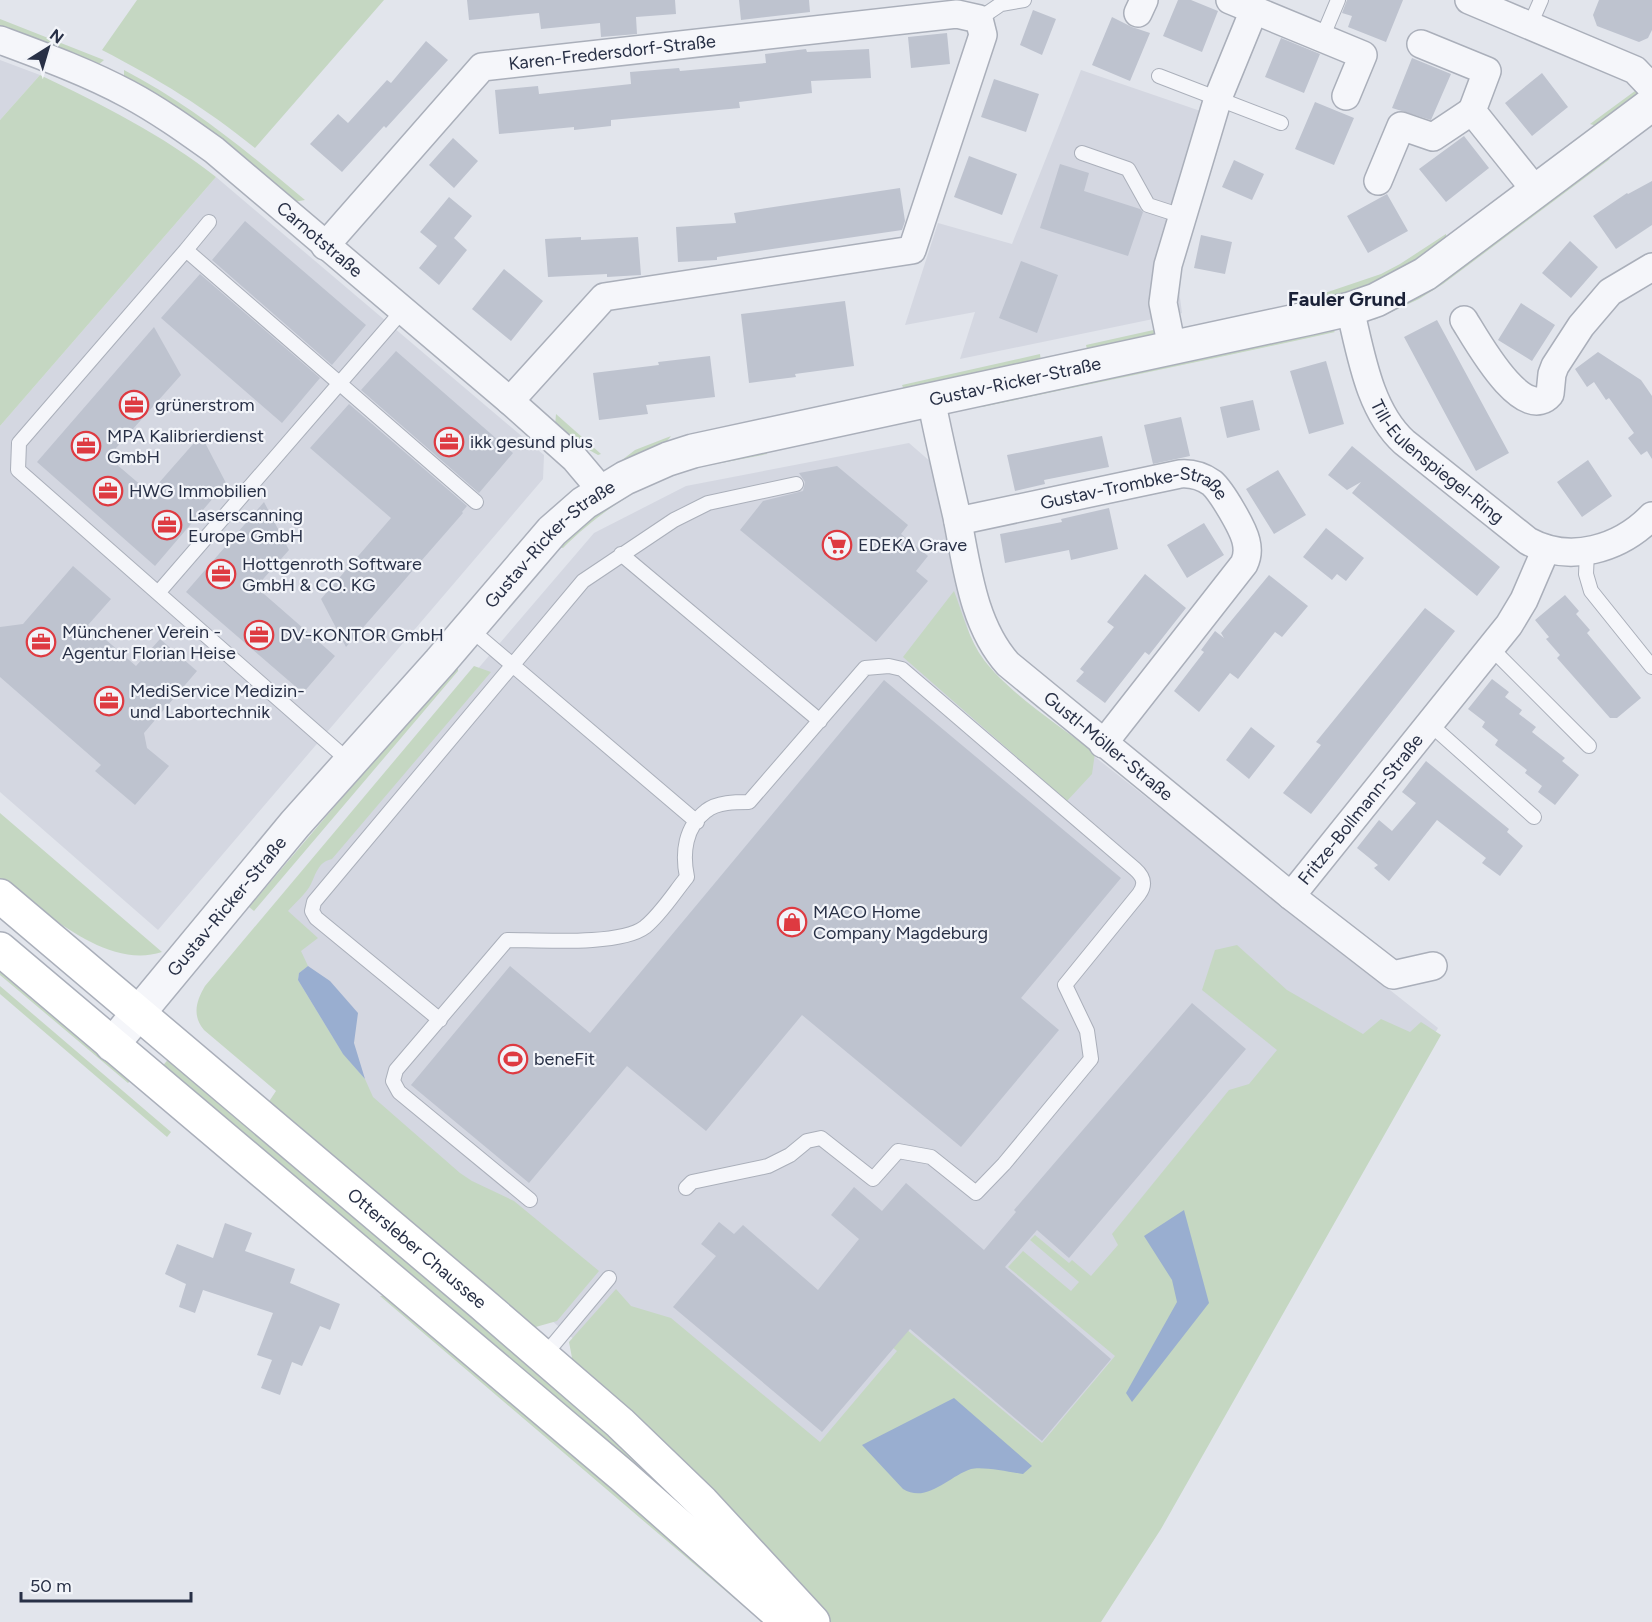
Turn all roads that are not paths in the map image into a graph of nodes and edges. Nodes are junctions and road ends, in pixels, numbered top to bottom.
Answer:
1 (1024, 0) edge
2 (1338, 0) edge
3 (1469, 0) edge
4 (1540, 0) edge
5 (1242, 5) edge
6 (978, 19) junction
7 (1530, 25) junction
8 (1322, 38) junction
9 (0, 40) edge
10 (1421, 44) dead end
11 (1159, 76) dead end
12 (1652, 88) edge
13 (1346, 96) dead end
14 (1218, 98) junction
15 (1652, 104) edge
16 (1472, 111) junction
17 (1281, 123) dead end
18 (1082, 153) dead end
19 (1378, 181) dead end
20 (1536, 191) junction
21 (1182, 216) junction
22 (209, 222) dead end
23 (325, 246) junction
24 (186, 250) junction
25 (1652, 267) edge
26 (1350, 309) junction
27 (403, 310) junction
28 (1464, 320) dead end
29 (1172, 348) junction
30 (341, 383) junction
31 (931, 399) junction
32 (510, 400) junction
33 (796, 484) dead end
34 (602, 491) junction
35 (476, 502) dead end
36 (1652, 516) edge
37 (957, 521) junction
38 (1546, 549) junction
39 (1587, 552) junction
40 (621, 554) junction
41 (158, 593) junction
42 (469, 628) junction
43 (1491, 648) junction
44 (513, 666) junction
45 (1652, 667) edge
46 (820, 721) junction
47 (1431, 724) junction
48 (1103, 744) junction
49 (1589, 746) dead end
50 (350, 762) junction
51 (1534, 816) dead end
52 (697, 822) junction
53 (0, 896) edge
54 (1291, 896) junction
55 (0, 949) edge
56 (1433, 966) dead end
57 (138, 1014) junction
58 (440, 1020) junction
59 (112, 1045) junction
60 (686, 1188) dead end
61 (530, 1200) dead end
62 (609, 1278) dead end
63 (543, 1357) junction
64 (789, 1622) edge
65 (813, 1622) edge

1 - 6 lane
2 - 8 lane
3 - 7 street
4 - 7 lane
5 - 8 street
5 - 14 street
6 - 23 street, Karen-Fredersdorf-Straße
6 - 32 street
7 - 12 street
8 - 13 street
9 - 23 street, Carnotstraße
10 - 16 street
11 - 14 lane
14 - 17 lane
14 - 21 street
15 - 20 street, Gustav-Ricker-Straße
16 - 19 street
16 - 20 street
18 - 21 lane
20 - 26 street, Gustav-Ricker-Straße
21 - 29 street
22 - 24 lane
23 - 27 street, Carnotstraße
24 - 30 lane
24 - 41 lane
25 - 28 street
26 - 29 street, Gustav-Ricker-Straße
26 - 38 street, Till-Eulenspiegel-Ring
27 - 30 lane
27 - 32 street, Carnotstraße
29 - 31 street, Gustav-Ricker-Straße
30 - 35 lane
30 - 41 lane
31 - 34 street, Gustav-Ricker-Straße
31 - 37 street, Gustl-Möller-Straße
32 - 34 street, Carnotstraße
33 - 40 lane
34 - 42 street, Gustav-Ricker-Straße
36 - 39 street, Till-Eulenspiegel-Ring
37 - 48 street, Gustl-Möller-Straße
37 - 48 street, Gustav-Trombke-Straße
38 - 39 street, Till-Eulenspiegel-Ring
38 - 43 street, Fritze-Bollmann-Straße
39 - 45 lane
40 - 44 lane
40 - 46 lane
41 - 50 lane
42 - 44 lane
42 - 50 street, Gustav-Ricker-Straße
43 - 47 street, Fritze-Bollmann-Straße
43 - 49 lane
44 - 52 lane
44 - 58 lane
46 - 52 lane
46 - 60 lane
47 - 51 lane, Fritze-Bollmann-Straße
47 - 54 street, Fritze-Bollmann-Straße
48 - 54 street, Gustl-Möller-Straße
50 - 57 street, Gustav-Ricker-Straße
52 - 58 lane
53 - 57 main road, Ottersleber Chaussee
54 - 56 street, Gustl-Möller-Straße
55 - 59 main road
57 - 59 street, Gustav-Ricker-Straße
57 - 63 main road, Ottersleber Chaussee
58 - 61 lane
59 - 64 main road
62 - 63 lane
63 - 65 main road, Ottersleber Chaussee

